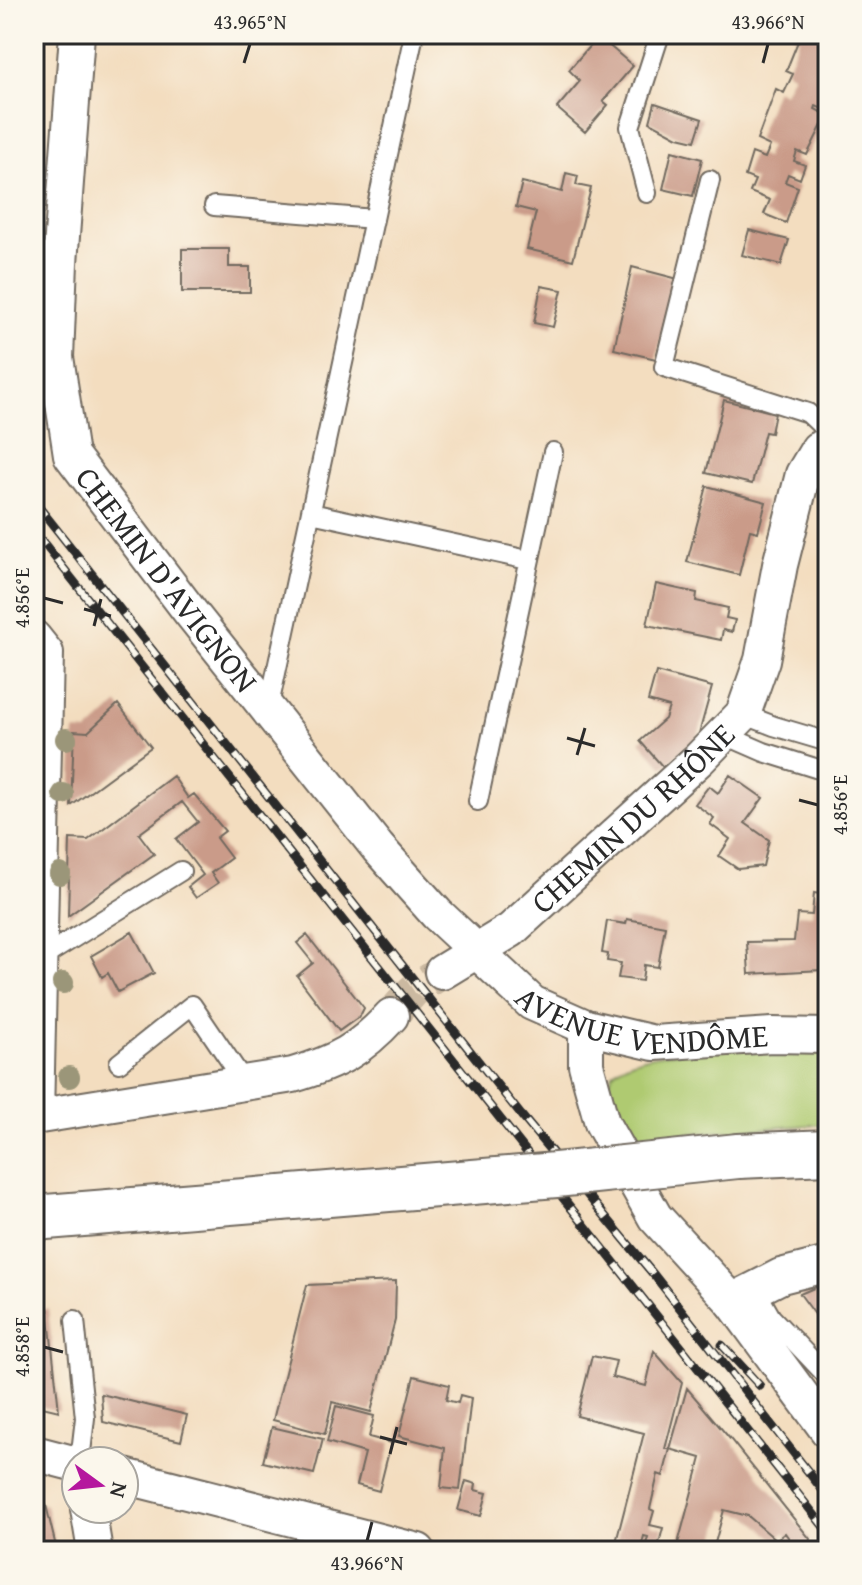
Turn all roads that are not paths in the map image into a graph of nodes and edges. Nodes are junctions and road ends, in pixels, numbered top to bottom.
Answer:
1 (77, 34) edge
2 (414, 34) edge
3 (660, 34) edge
4 (710, 180) dead end
5 (647, 193) dead end
6 (214, 206) dead end
7 (374, 219) junction
8 (45, 349) edge
9 (828, 432) edge
10 (828, 446) edge
11 (553, 452) dead end
12 (311, 513) junction
13 (528, 560) junction
14 (34, 638) edge
15 (268, 710) junction
16 (734, 724) junction
17 (828, 742) edge
18 (828, 772) edge
19 (478, 801) dead end
20 (38, 810) edge
21 (181, 871) dead end
22 (476, 951) junction
23 (40, 959) junction
24 (442, 972) tunnel mouth
25 (391, 1016) tunnel mouth
26 (586, 1027) junction
27 (828, 1036) edge
28 (119, 1063) dead end
29 (245, 1083) junction
30 (35, 1117) edge
31 (828, 1152) edge
32 (34, 1218) edge
33 (828, 1264) edge
34 (743, 1295) junction
35 (75, 1320) dead end
36 (828, 1377) edge
37 (828, 1431) edge
38 (81, 1445) edge
39 (34, 1453) edge
40 (60, 1458) edge
41 (140, 1480) edge
42 (91, 1525) edge
43 (95, 1551) edge
44 (418, 1551) edge

1 - 8 street, CHEMIN D'AVIGNON
2 - 7 lane
3 - 5 lane
4 - 9 lane
6 - 7 lane
7 - 12 lane
8 - 15 street, CHEMIN D'AVIGNON
10 - 16 street, CHEMIN DU RHÔNE
11 - 13 lane
12 - 13 lane
12 - 15 lane
13 - 19 lane
14 - 20 street
15 - 22 street, CHEMIN D'AVIGNON
16 - 17 lane
16 - 18 lane
16 - 22 street, CHEMIN DU RHÔNE
20 - 23 street
21 - 23 lane
22 - 24 street, CHEMIN DU RHÔNE
22 - 26 street, AVENUE VENDÔME
23 - 30 street
25 - 29 street
26 - 27 street, AVENUE VENDÔME
26 - 34 street
28 - 29 lane
29 - 30 street
31 - 32 main road, bridge
33 - 34 street
34 - 36 lane
34 - 37 street
35 - 38 lane
39 - 40 street
41 - 44 street
42 - 43 street

